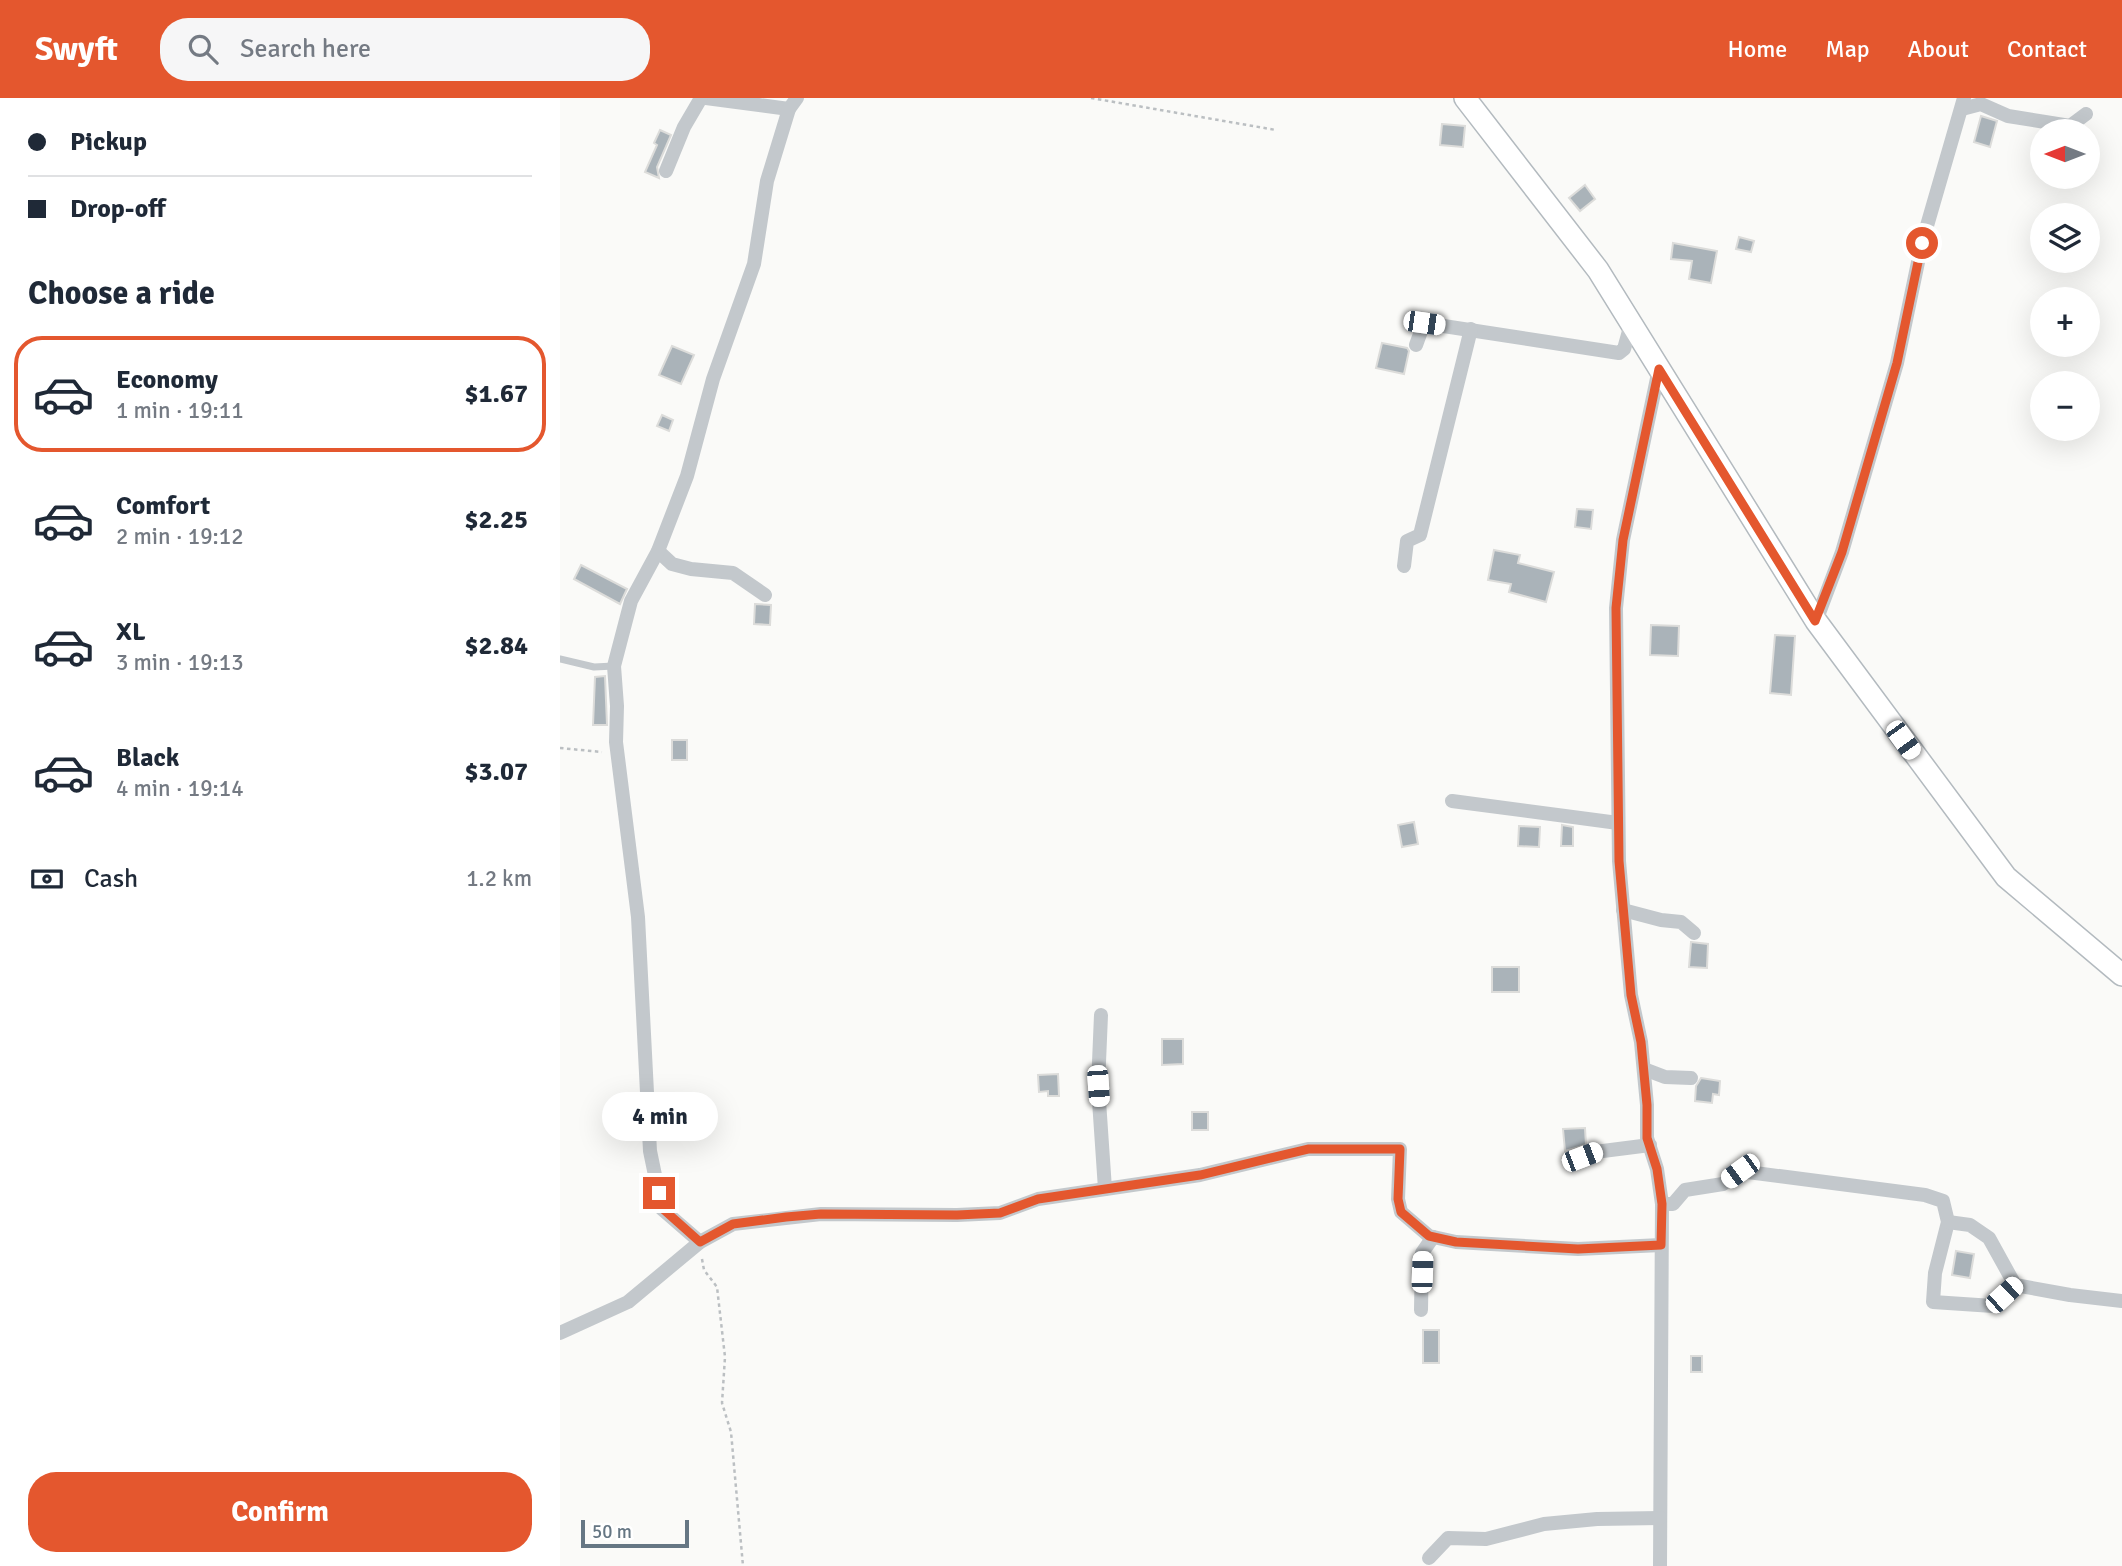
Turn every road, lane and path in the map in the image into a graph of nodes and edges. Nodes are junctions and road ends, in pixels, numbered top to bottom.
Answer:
1 (704, 98) edge
2 (1091, 98) edge
3 (1465, 98) edge
4 (793, 104) edge
5 (1963, 104) edge
6 (2086, 114) dead end
7 (1276, 130) dead end
8 (666, 171) dead end
9 (1631, 324) junction
10 (1471, 329) junction
11 (1416, 345) dead end
12 (1659, 369) junction
13 (658, 551) junction
14 (1404, 566) dead end
15 (765, 595) dead end
16 (1815, 621) junction
17 (560, 659) edge
18 (614, 666) junction
19 (616, 742) junction
20 (560, 748) edge
21 (1452, 801) dead end
22 (1618, 823) junction
23 (1623, 910) junction
24 (1694, 933) dead end
25 (2122, 975) edge
26 (1101, 1015) dead end
27 (1644, 1069) junction
28 (1691, 1078) dead end
29 (1650, 1145) junction
30 (1569, 1161) dead end
31 (1105, 1189) junction
32 (1662, 1204) junction
33 (1948, 1222) junction
34 (1433, 1237) junction
35 (700, 1242) junction
36 (1661, 1245) junction
37 (2015, 1285) junction
38 (2122, 1301) edge
39 (1421, 1310) dead end
40 (560, 1334) edge
41 (1660, 1518) junction
42 (1429, 1558) dead end
43 (743, 1566) edge
44 (1660, 1566) edge

1 - 4 street
1 - 8 street
2 - 7 path
3 - 9 street
4 - 13 street
5 - 6 street
5 - 16 street
9 - 10 street
9 - 12 street
10 - 11 street
10 - 14 street
12 - 16 street
12 - 22 street
13 - 15 street
13 - 18 street
16 - 25 street
17 - 18 lane
18 - 19 street
19 - 20 path
19 - 35 street
21 - 22 street
22 - 23 street
23 - 24 street
23 - 27 street
26 - 31 street
27 - 28 street
27 - 29 street
29 - 30 street
29 - 32 street
31 - 34 street
31 - 35 street
32 - 33 street
32 - 36 street
33 - 37 street
33 - 37 street
34 - 36 street
34 - 39 street
35 - 40 street
35 - 43 path
36 - 41 street
37 - 38 street
41 - 42 street
41 - 44 street

